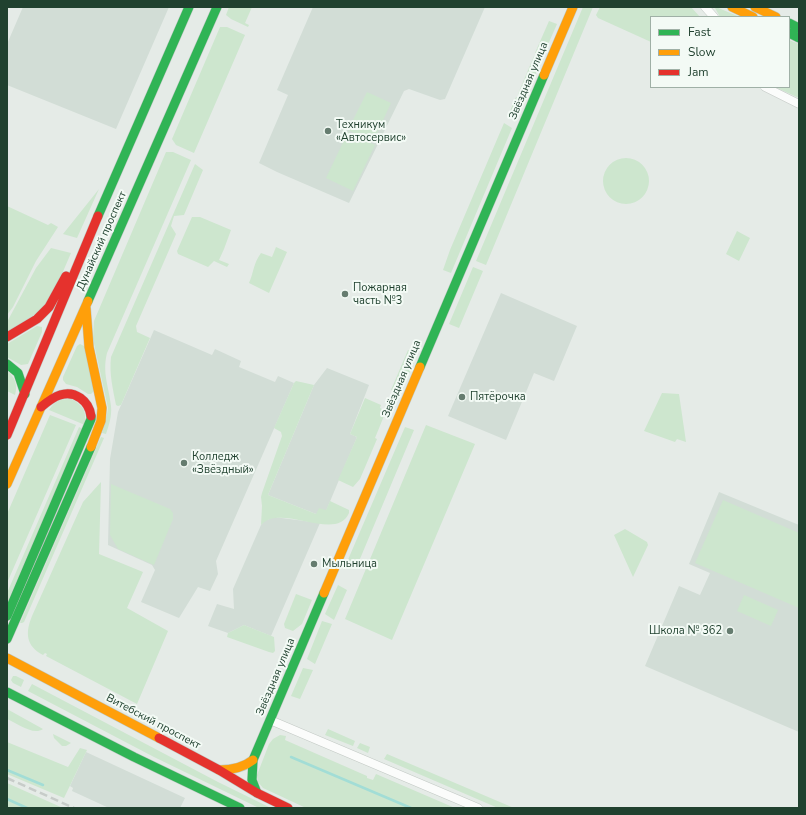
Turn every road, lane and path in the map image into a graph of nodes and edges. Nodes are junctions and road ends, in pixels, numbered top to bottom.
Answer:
1 (190, 7) edge
2 (217, 7) edge
3 (573, 7) edge
4 (705, 7) edge
5 (732, 7) edge
6 (755, 7) edge
7 (713, 16) edge
8 (751, 16) edge
9 (774, 16) edge
10 (790, 24) edge
11 (799, 28) edge
12 (767, 88) edge
13 (799, 104) edge
14 (80, 260) junction
15 (86, 306) junction
16 (7, 337) edge
17 (7, 364) edge
18 (25, 394) junction
19 (40, 408) junction
20 (7, 435) edge
21 (7, 484) edge
22 (7, 616) edge
23 (7, 639) edge
24 (7, 658) edge
25 (7, 692) edge
26 (270, 720) junction
27 (253, 760) junction
28 (219, 770) junction
29 (257, 793) junction
30 (240, 808) edge
31 (288, 808) edge
32 (478, 808) edge

1 - 14 main road, Дунайский проспект
2 - 15 main road, Дунайский проспект
3 - 26 main road, Звёздная улица
4 - 7 street
5 - 8 main road
6 - 9 main road
10 - 11 main road
12 - 13 street
14 - 16 main road
14 - 18 main road, Дунайский проспект
15 - 19 main road, Дунайский проспект
15 - 23 main road
17 - 18 main road
18 - 20 main road, Дунайский проспект
19 - 21 main road, Дунайский проспект
19 - 22 main road
24 - 28 main road, Витебский проспект
25 - 30 main road
26 - 27 main road, Звёздная улица
26 - 32 street
27 - 28 main road
27 - 29 main road
28 - 29 main road, Витебский проспект
29 - 31 main road, Витебский проспект

